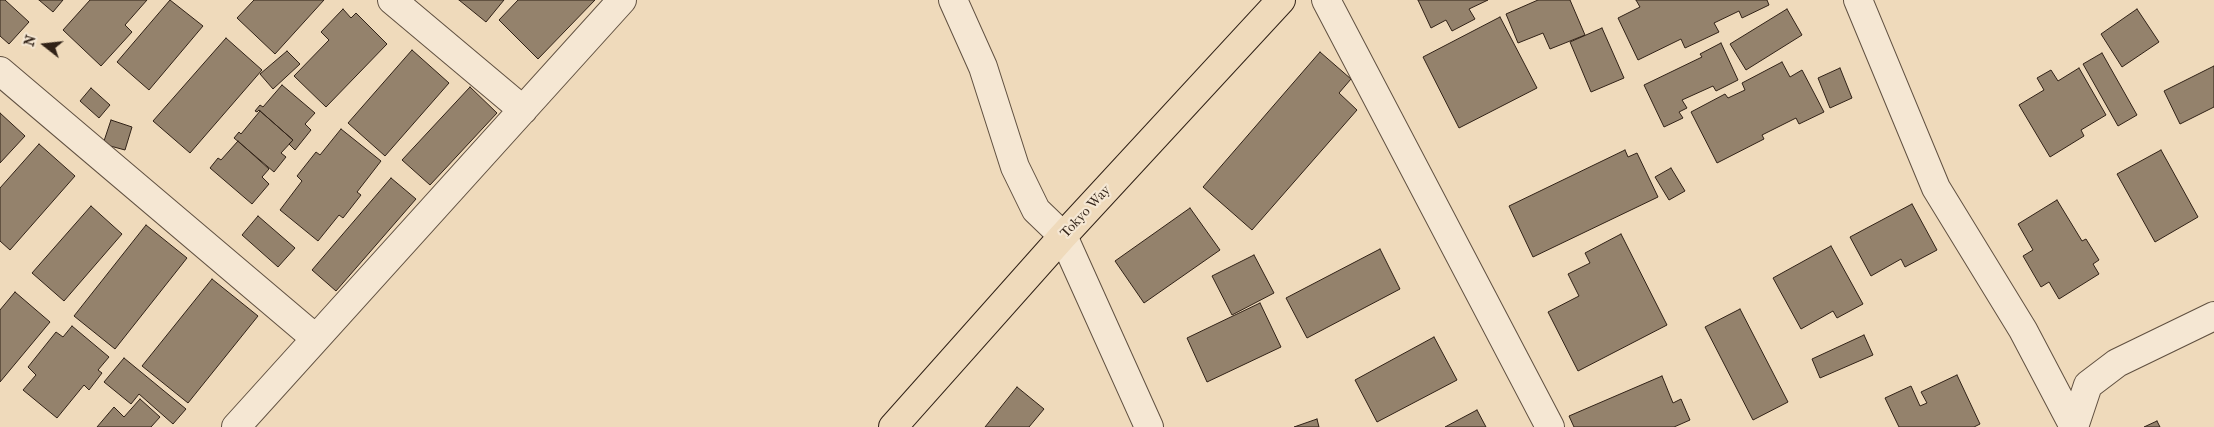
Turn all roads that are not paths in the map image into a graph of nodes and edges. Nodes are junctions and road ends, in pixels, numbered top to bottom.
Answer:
1 (392, 0) edge
2 (622, 0) edge
3 (953, 0) edge
4 (1281, 0) edge
5 (1326, 0) edge
6 (1858, 0) edge
7 (0, 71) edge
8 (523, 110) junction
9 (1063, 236) junction
10 (2214, 316) edge
11 (315, 338) junction
12 (2074, 426) edge
13 (236, 427) edge
14 (893, 427) edge
15 (1149, 427) edge
16 (1550, 427) edge

1 - 8 street
2 - 8 street
3 - 9 street
4 - 9 main road, Tokyo Way
5 - 16 street
6 - 12 street
7 - 11 street
8 - 11 street
9 - 14 main road, Tokyo Way
9 - 15 street
10 - 12 street
11 - 13 street

